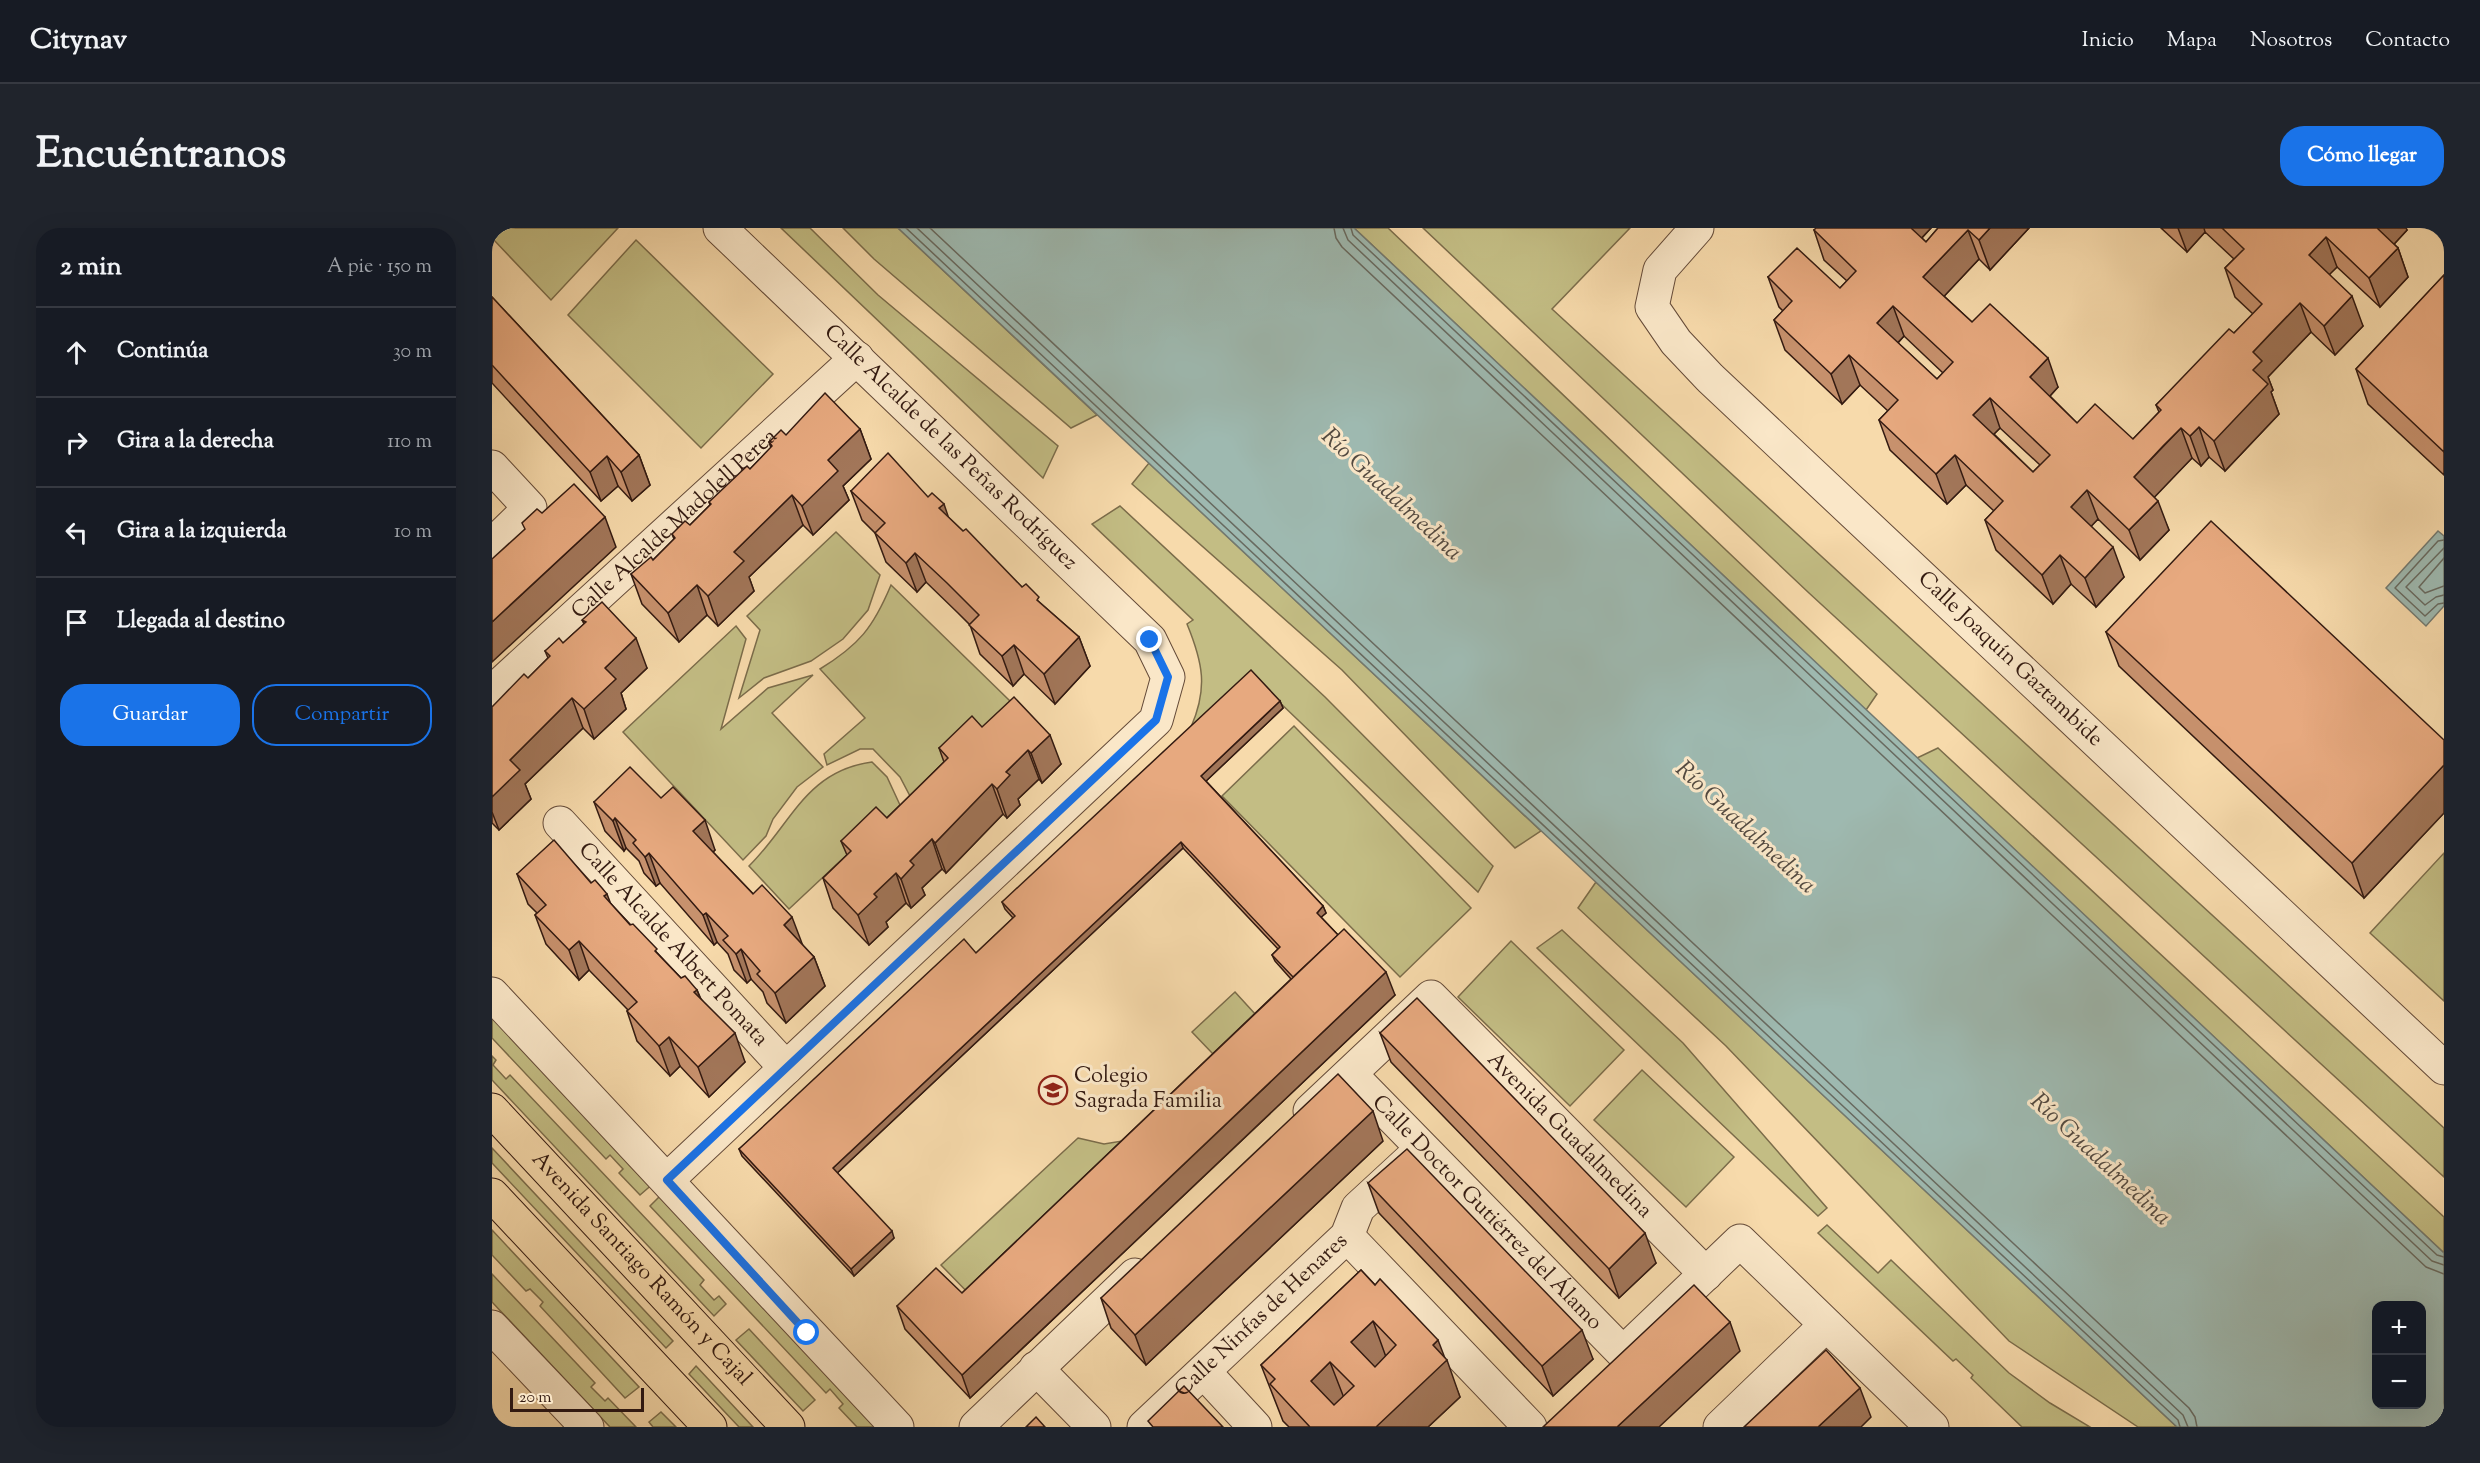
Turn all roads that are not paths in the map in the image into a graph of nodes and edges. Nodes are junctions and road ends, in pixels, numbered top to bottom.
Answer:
1 (720, 228) edge
2 (1697, 228) edge
3 (857, 358) junction
4 (492, 467) edge
5 (492, 544) edge
6 (492, 692) edge
7 (560, 823) dead end
8 (492, 994) edge
9 (786, 1068) junction
10 (2444, 1068) edge
11 (1350, 1074) junction
12 (492, 1110) edge
13 (1289, 1131) edge
14 (1422, 1149) junction
15 (667, 1180) junction
16 (492, 1195) edge
17 (1347, 1236) junction
18 (1158, 1253) edge
19 (1706, 1274) junction
20 (1826, 1325) junction
21 (492, 1326) edge
22 (1623, 1353) junction
23 (1036, 1368) junction
24 (1204, 1372) junction
25 (1597, 1378) edge
26 (1543, 1424) edge
27 (587, 1427) edge
28 (710, 1427) edge
29 (788, 1427) edge
30 (897, 1427) edge
31 (975, 1427) edge
32 (1094, 1427) edge
33 (1144, 1427) edge
34 (1255, 1427) edge
35 (1720, 1427) edge
36 (1932, 1427) edge

1 - 3 street, Calle Alcalde de las Peñas Rodríguez
2 - 10 street, Calle Joaquín Gaztambide
3 - 6 street, Calle Alcalde Madolell Perea
3 - 9 street, Calle Alcalde de las Peñas Rodríguez
4 - 5 street
7 - 9 street, Calle Alcalde Albert Pomata
8 - 15 street
9 - 15 street
11 - 13 street
11 - 14 street, Calle Doctor Gutiérrez del Álamo
11 - 19 street, Avenida Guadalmedina
12 - 29 main road, Avenida Santiago Ramón y Cajal
14 - 17 street, Calle Ninfas de Henares
14 - 22 street, Calle Doctor Gutiérrez del Álamo
15 - 30 street
16 - 28 main road
17 - 24 street, Calle Ninfas de Henares
17 - 26 street
18 - 23 street
19 - 20 street
19 - 22 street
20 - 35 street
20 - 36 street
21 - 27 street
22 - 25 street
23 - 31 street
23 - 32 street
24 - 33 street, Calle Ninfas de Henares
24 - 34 street

